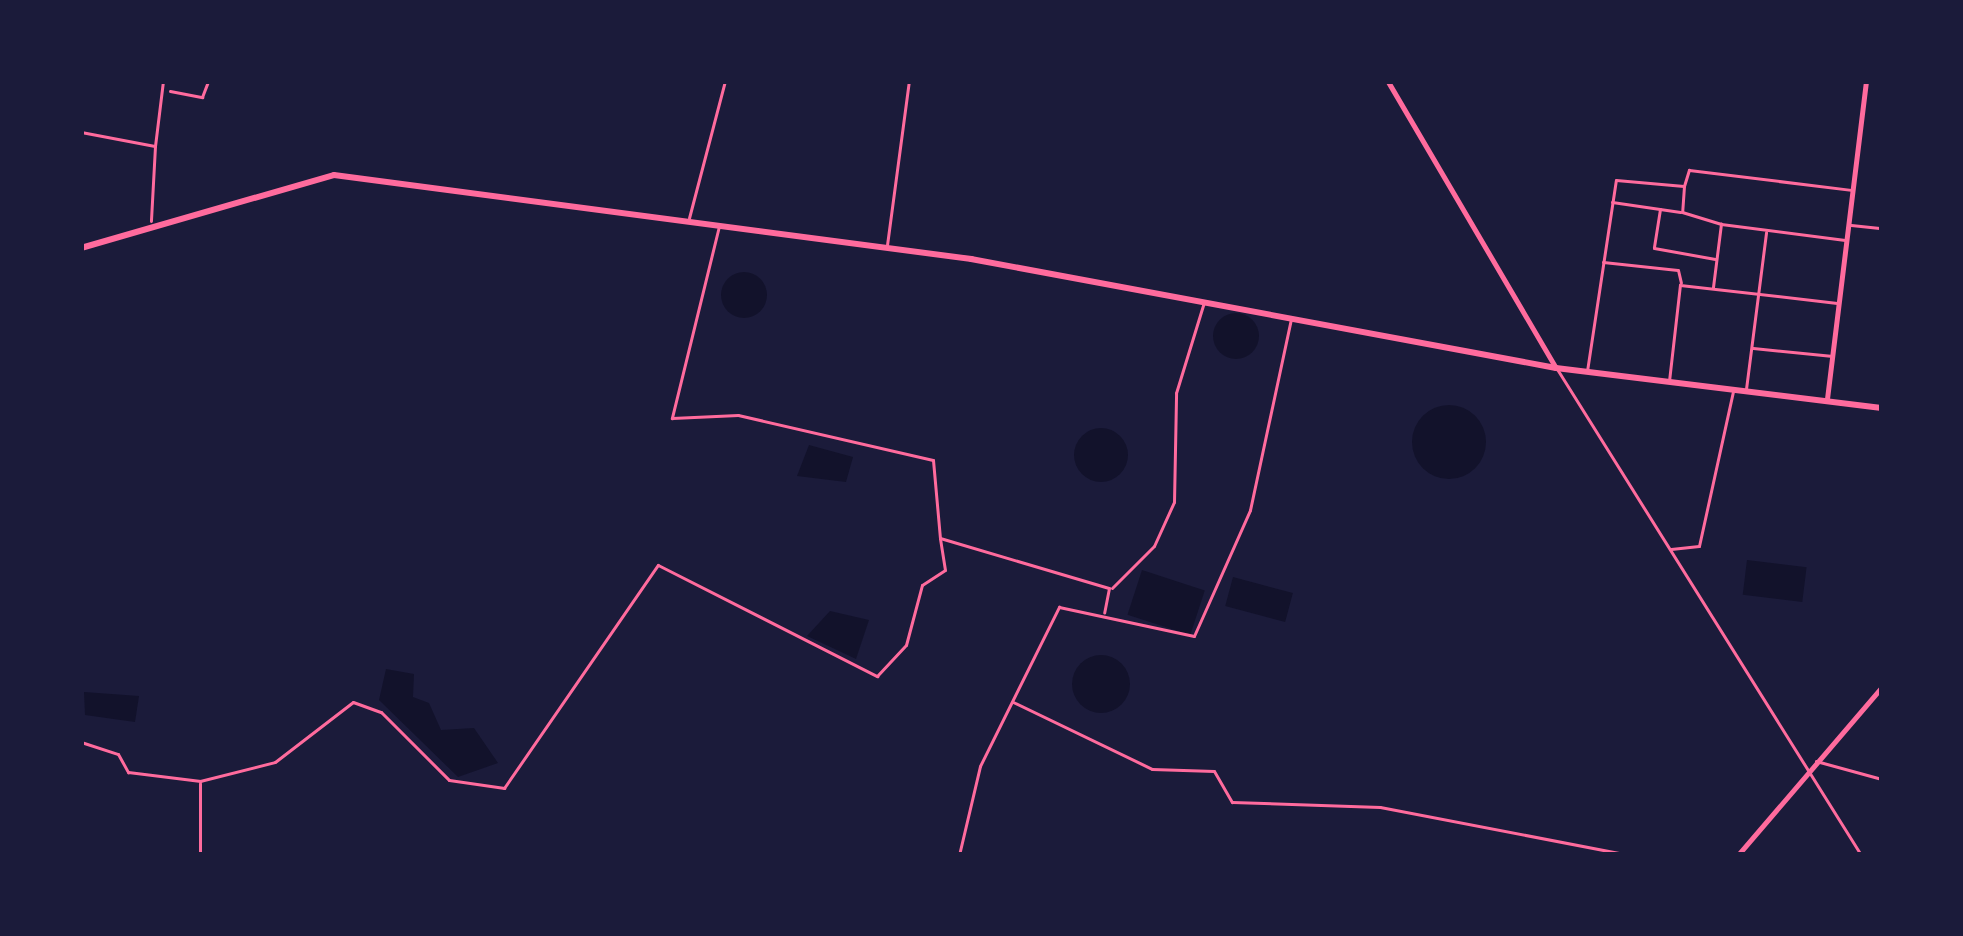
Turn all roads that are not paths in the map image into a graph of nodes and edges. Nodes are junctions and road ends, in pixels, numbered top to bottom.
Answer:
1 (163, 81) edge
2 (208, 81) edge
3 (725, 81) edge
4 (909, 81) edge
5 (956, 81) edge
6 (975, 81) edge
7 (1388, 81) edge
8 (1866, 81) edge
9 (169, 92) junction
10 (81, 132) edge
11 (155, 146) junction
12 (1684, 186) junction
13 (1853, 190) junction
14 (1611, 202) junction
15 (1660, 209) junction
16 (1682, 212) junction
17 (689, 220) junction
18 (151, 221) junction
19 (719, 224) junction
20 (1721, 224) junction
21 (1849, 224) junction
22 (1882, 227) edge
23 (1766, 230) junction
24 (1847, 241) junction
25 (886, 247) junction
26 (81, 248) edge
27 (1716, 259) junction
28 (1603, 262) junction
29 (1680, 285) junction
30 (1713, 289) junction
31 (1758, 294) junction
32 (1204, 301) junction
33 (1839, 303) junction
34 (1292, 316) junction
35 (1751, 348) junction
36 (1833, 356) junction
37 (1556, 368) junction
38 (1586, 371) junction
39 (1669, 382) junction
40 (1734, 390) junction
41 (1745, 392) junction
42 (1827, 399) junction
43 (1882, 408) edge
44 (940, 538) junction
45 (1670, 549) junction
46 (1111, 589) junction
47 (1104, 613) junction
48 (1882, 687) edge
49 (1013, 702) junction
50 (81, 742) edge
51 (1816, 761) junction
52 (1805, 773) junction
53 (1882, 779) edge
54 (200, 781) junction
55 (200, 855) edge
56 (959, 855) edge
57 (1630, 855) edge
58 (1738, 855) edge
59 (1862, 855) edge

1 - 9 street
2 - 9 street
3 - 17 street
4 - 25 street
5 - 6 street
7 - 37 main road
8 - 13 main road
9 - 11 street
10 - 11 street
11 - 18 street
12 - 13 street
12 - 14 street
12 - 16 street
13 - 21 main road
14 - 15 street
14 - 28 street
15 - 16 street
15 - 27 street
16 - 20 street
17 - 18 highway
17 - 19 highway
18 - 26 highway
19 - 25 highway
19 - 44 street
20 - 23 street
20 - 27 street
21 - 22 street
21 - 24 main road
23 - 24 street
23 - 31 street
24 - 33 main road
25 - 32 highway
27 - 30 street
28 - 29 street
28 - 38 street
29 - 30 street
29 - 39 street
30 - 31 street
31 - 33 street
31 - 35 street
32 - 34 highway
32 - 46 street
33 - 36 main road
34 - 37 highway
34 - 47 street
35 - 36 street
35 - 41 street
36 - 42 main road
37 - 38 highway
37 - 45 street
38 - 39 highway
39 - 40 highway
40 - 41 highway
40 - 45 street
41 - 42 highway
42 - 43 highway
44 - 46 street
44 - 54 street
45 - 52 street
46 - 47 street
47 - 49 street
48 - 51 main road
49 - 56 street
49 - 57 street
50 - 54 street
51 - 52 main road
51 - 53 street
52 - 58 main road
52 - 59 street
54 - 55 street

